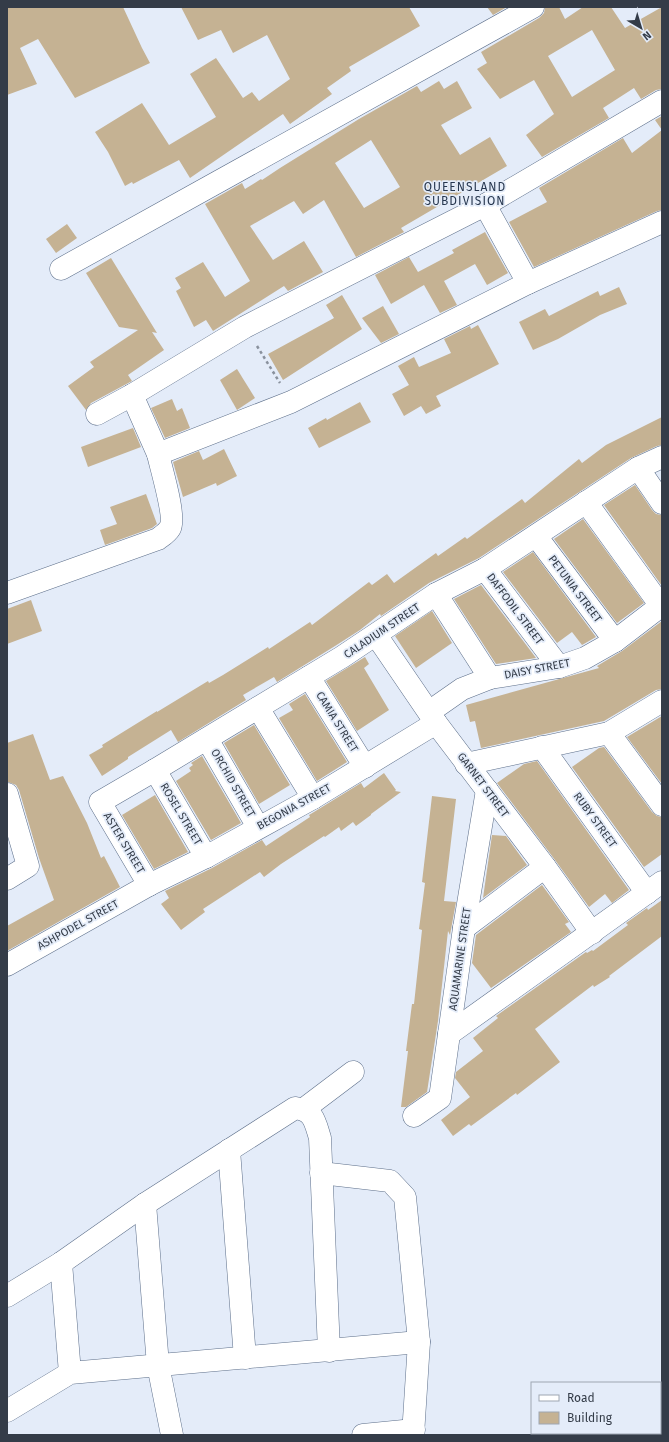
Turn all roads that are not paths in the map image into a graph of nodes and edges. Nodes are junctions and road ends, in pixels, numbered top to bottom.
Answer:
1 (533, 7) edge
2 (662, 100) edge
3 (486, 205) junction
4 (662, 222) edge
5 (61, 269) dead end
6 (528, 283) junction
7 (132, 395) junction
8 (97, 414) dead end
9 (158, 454) junction
10 (662, 457) edge
11 (638, 468) junction
12 (586, 502) junction
13 (662, 503) edge
14 (536, 536) junction
15 (485, 569) junction
16 (7, 593) edge
17 (436, 594) junction
18 (662, 606) edge
19 (376, 635) junction
20 (614, 641) junction
21 (559, 667) junction
22 (309, 677) junction
23 (490, 678) junction
24 (662, 701) edge
25 (258, 708) junction
26 (433, 718) junction
27 (608, 733) junction
28 (207, 739) junction
29 (542, 747) junction
30 (466, 764) junction
31 (365, 767) junction
32 (155, 770) junction
33 (487, 790) junction
34 (7, 794) edge
35 (313, 798) junction
36 (100, 802) joint
37 (662, 805) edge
38 (258, 827) junction
39 (206, 857) junction
40 (545, 867) junction
41 (7, 879) edge
42 (149, 885) junction
43 (655, 887) edge
44 (464, 928) junction
45 (592, 933) junction
46 (7, 965) edge
47 (450, 1034) junction
48 (353, 1072) dead end
49 (304, 1109) junction
50 (414, 1116) dead end
51 (229, 1150) junction
52 (321, 1173) junction
53 (145, 1204) junction
54 (61, 1262) junction
55 (7, 1296) edge
56 (420, 1342) junction
57 (329, 1351) junction
58 (245, 1358) junction
59 (158, 1365) junction
60 (70, 1373) junction
61 (7, 1411) edge
62 (414, 1433) edge
63 (172, 1435) edge
64 (363, 1435) edge

1 - 5 street
2 - 3 street
3 - 6 street
3 - 7 street
4 - 6 street
6 - 9 street
7 - 8 street
7 - 9 street
9 - 16 street
10 - 11 street, CALADIUM STREET
11 - 12 street, CALADIUM STREET
11 - 13 street
12 - 14 street, CALADIUM STREET
12 - 18 street
14 - 15 street, CALADIUM STREET
14 - 20 street, PETUNIA STREET
15 - 17 street, CALADIUM STREET
15 - 21 street, DAFFODIL STREET
17 - 19 street, CALADIUM STREET
17 - 23 street
18 - 20 street, DAISY STREET
19 - 22 street, CALADIUM STREET
19 - 26 street, GARNET STREET
20 - 21 street, DAISY STREET
21 - 23 street, DAISY STREET
22 - 25 street, CALADIUM STREET
22 - 31 street, CAMIA STREET
23 - 26 street, DAISY STREET
24 - 27 street
25 - 28 street, CALADIUM STREET
25 - 35 street
26 - 30 street, GARNET STREET
26 - 31 street, BEGONIA STREET
27 - 29 street
27 - 37 street
28 - 32 street, CALADIUM STREET
28 - 38 street, ORCHID STREET
29 - 30 street
29 - 43 street, RUBY STREET
30 - 33 street, GARNET STREET
31 - 35 street, BEGONIA STREET
32 - 36 street, CALADIUM STREET
32 - 39 street, ROSEL STREET
33 - 40 street, GARNET STREET
33 - 44 street, AQUAMARINE STREET
34 - 41 street
35 - 38 street, BEGONIA STREET
36 - 42 street, ASTER STREET
38 - 39 street, BEGONIA STREET
39 - 42 street, BEGONIA STREET
40 - 44 street
40 - 45 street, GARNET STREET
42 - 46 street, ASHPODEL STREET
43 - 45 street
44 - 47 street, AQUAMARINE STREET
45 - 47 street
47 - 50 street, AQUAMARINE STREET
48 - 49 street
49 - 51 street
49 - 52 street
51 - 53 street
51 - 58 street
52 - 56 street
52 - 57 street
53 - 54 street
53 - 59 street
54 - 55 street
54 - 60 street
56 - 57 street
56 - 62 street
57 - 58 street
58 - 59 street
59 - 60 street
59 - 63 street
60 - 61 street
62 - 64 street

